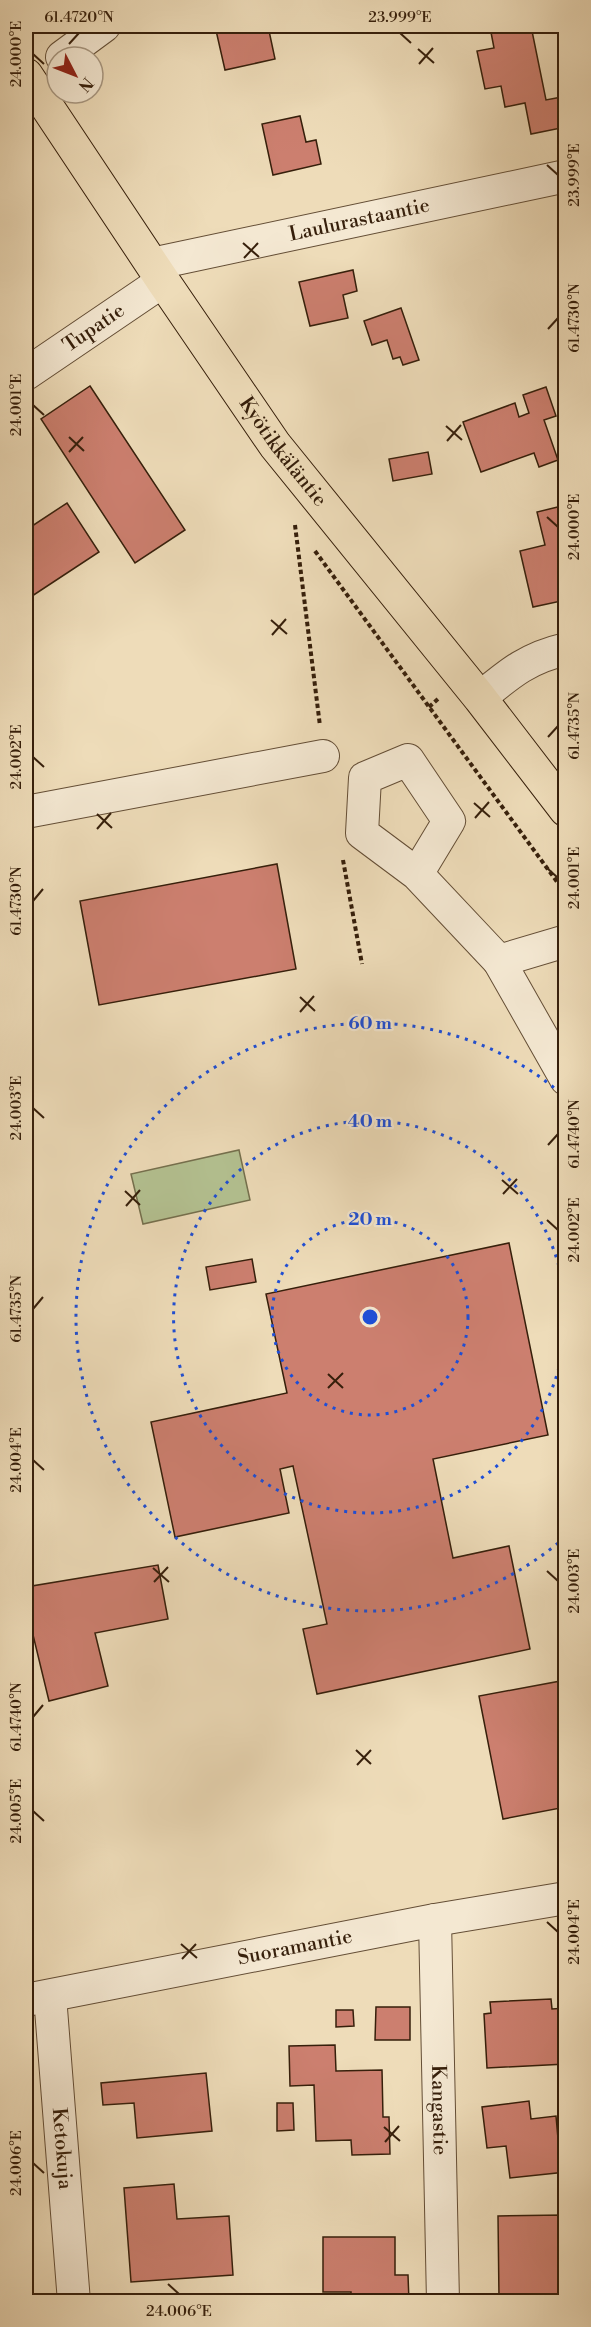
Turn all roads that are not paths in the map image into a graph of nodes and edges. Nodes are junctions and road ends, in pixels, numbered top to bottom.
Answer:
1 (104, 26) edge
2 (78, 45) edge
3 (45, 68) edge
4 (28, 78) edge
5 (566, 176) edge
6 (157, 272) junction
7 (26, 374) edge
8 (566, 649) edge
9 (480, 698) junction
10 (323, 756) dead end
11 (566, 810) edge
12 (26, 812) edge
13 (417, 874) dead end
14 (566, 941) edge
15 (500, 961) junction
16 (566, 1079) edge
17 (566, 1898) edge
18 (435, 1920) junction
19 (38, 1998) edge
20 (74, 2301) edge
21 (443, 2301) edge

1 - 2 street
3 - 4 street
4 - 6 main road, Kyötikkäläntie
5 - 6 street, Laulurastaantie
6 - 7 street, Tupatie
6 - 9 main road, Kyötikkäläntie
8 - 9 street
9 - 11 main road, Kyötikkäläntie
10 - 12 street
13 - 15 street
14 - 15 street
15 - 16 street
17 - 18 street, Suoramantie
18 - 19 street, Suoramantie
18 - 21 street, Kangastie
19 - 20 street, Ketokuja

